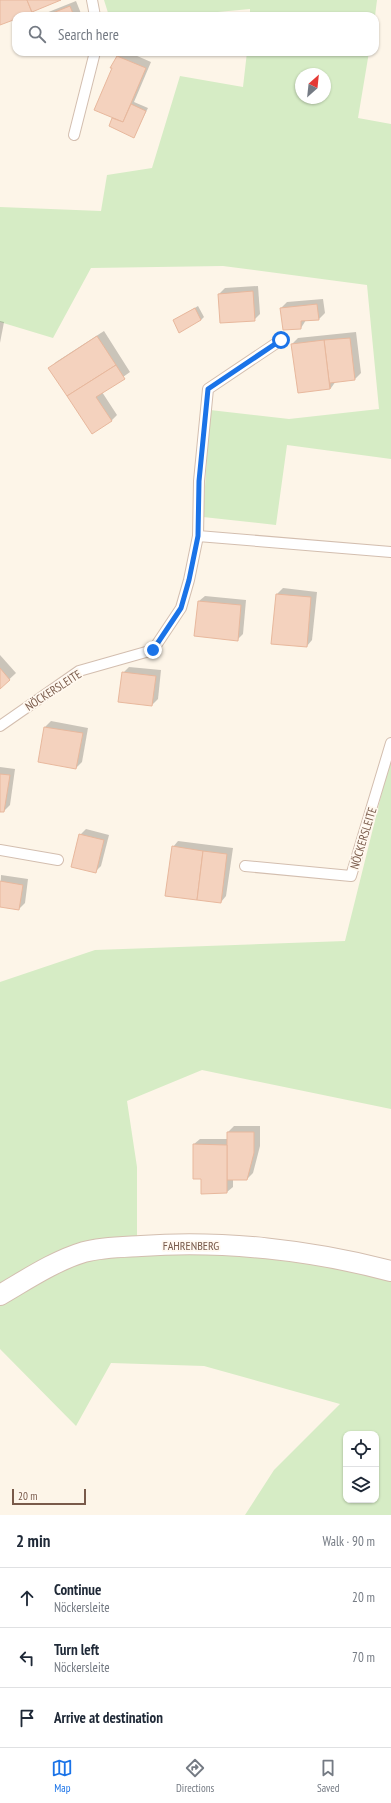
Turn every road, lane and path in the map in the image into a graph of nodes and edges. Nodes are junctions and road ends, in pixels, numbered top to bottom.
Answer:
1 (92, 0) edge
2 (94, 12) edge
3 (94, 56) edge
4 (74, 135) dead end
5 (281, 340) dead end
6 (198, 536) junction
7 (391, 552) edge
8 (0, 726) edge
9 (391, 743) edge
10 (0, 850) edge
11 (58, 860) dead end
12 (245, 866) dead end
13 (391, 1271) edge
14 (0, 1295) edge

1 - 2 lane
3 - 4 lane
5 - 6 lane, NÖCKERSLEITE
6 - 7 lane
6 - 8 lane, NÖCKERSLEITE
9 - 12 lane, NÖCKERSLEITE
10 - 11 lane
13 - 14 street, FAHRENBERG

